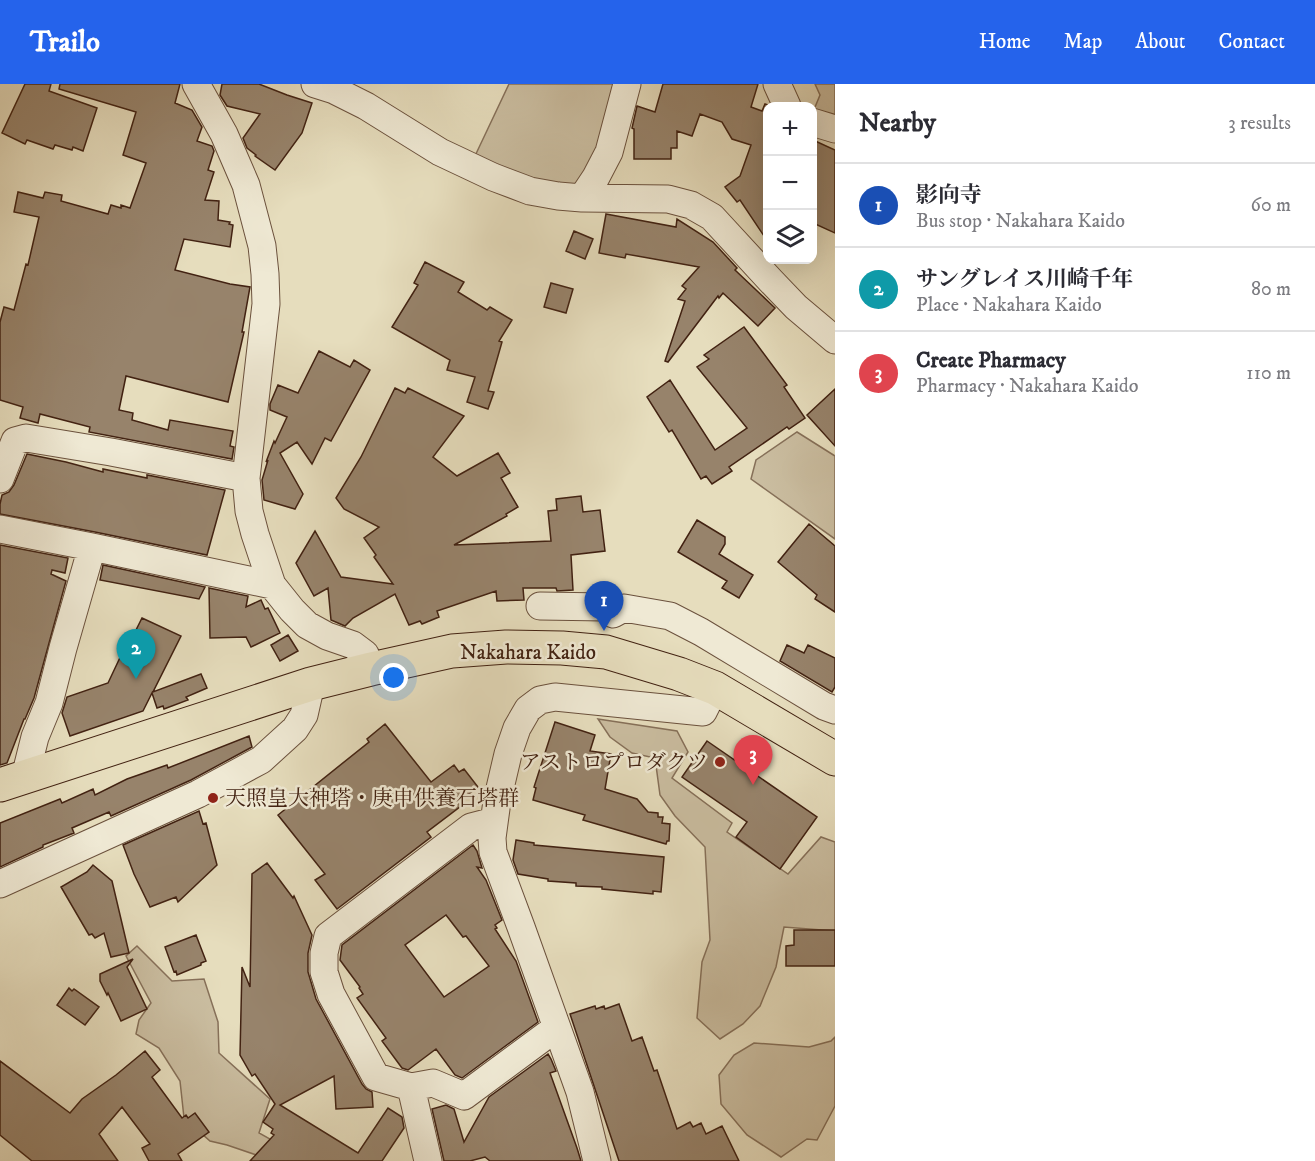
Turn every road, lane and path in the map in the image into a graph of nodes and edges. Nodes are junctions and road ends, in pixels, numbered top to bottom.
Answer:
1 (196, 84) edge
2 (315, 84) edge
3 (627, 84) edge
4 (777, 84) edge
5 (785, 102) edge
6 (817, 123) edge
7 (835, 129) edge
8 (582, 198) junction
9 (835, 340) edge
10 (246, 478) junction
11 (0, 479) edge
12 (0, 529) edge
13 (92, 547) junction
14 (272, 585) junction
15 (540, 606) dead end
16 (613, 614) junction
17 (606, 652) junction
18 (371, 669) junction
19 (311, 684) junction
20 (715, 688) junction
21 (835, 710) edge
22 (835, 759) edge
23 (12, 781) edge
24 (494, 821) junction
25 (0, 884) edge
26 (556, 1028) junction
27 (411, 1087) junction
28 (428, 1161) edge
29 (597, 1161) edge

1 - 10 street
2 - 8 street
3 - 8 street
4 - 5 street
6 - 7 street
8 - 9 street
10 - 11 street
10 - 14 street
12 - 13 street
13 - 14 street
13 - 23 street
14 - 18 street
15 - 16 street
16 - 17 street
16 - 21 street
17 - 18 main road, Nakahara Kaido
17 - 20 main road, Nakahara Kaido
18 - 19 main road, Nakahara Kaido
19 - 23 main road, Nakahara Kaido
19 - 25 street
20 - 22 main road, Nakahara Kaido
20 - 24 street
24 - 26 street
24 - 27 street
26 - 27 street
26 - 29 street
27 - 28 street

